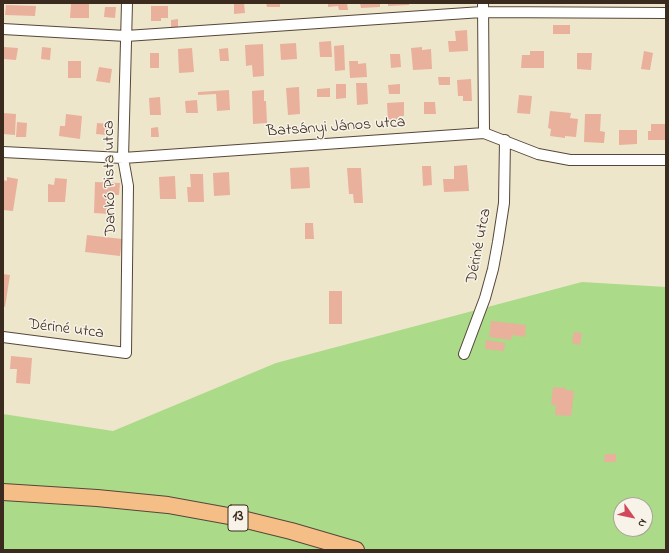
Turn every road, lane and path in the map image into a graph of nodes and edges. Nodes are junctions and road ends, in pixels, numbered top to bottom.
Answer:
1 (127, 3) edge
2 (482, 8) edge
3 (666, 13) edge
4 (3, 29) edge
5 (126, 36) junction
6 (484, 133) junction
7 (505, 140) junction
8 (3, 152) edge
9 (123, 158) junction
10 (666, 160) edge
11 (3, 337) edge
12 (126, 353) joint
13 (464, 354) dead end
14 (3, 492) edge
15 (356, 550) edge

1 - 5 street, Dankó Pista utca
2 - 3 street
2 - 5 street
2 - 6 street
4 - 5 street
5 - 9 street, Dankó Pista utca
6 - 7 street, Batsányi János utca
6 - 9 street, Batsányi János utca
7 - 10 street, Batsányi János utca
7 - 13 street, Dériné utca
8 - 9 street, Batsányi János utca
9 - 12 street, Dankó Pista utca
11 - 12 street, Dériné utca
14 - 15 main road, 13

